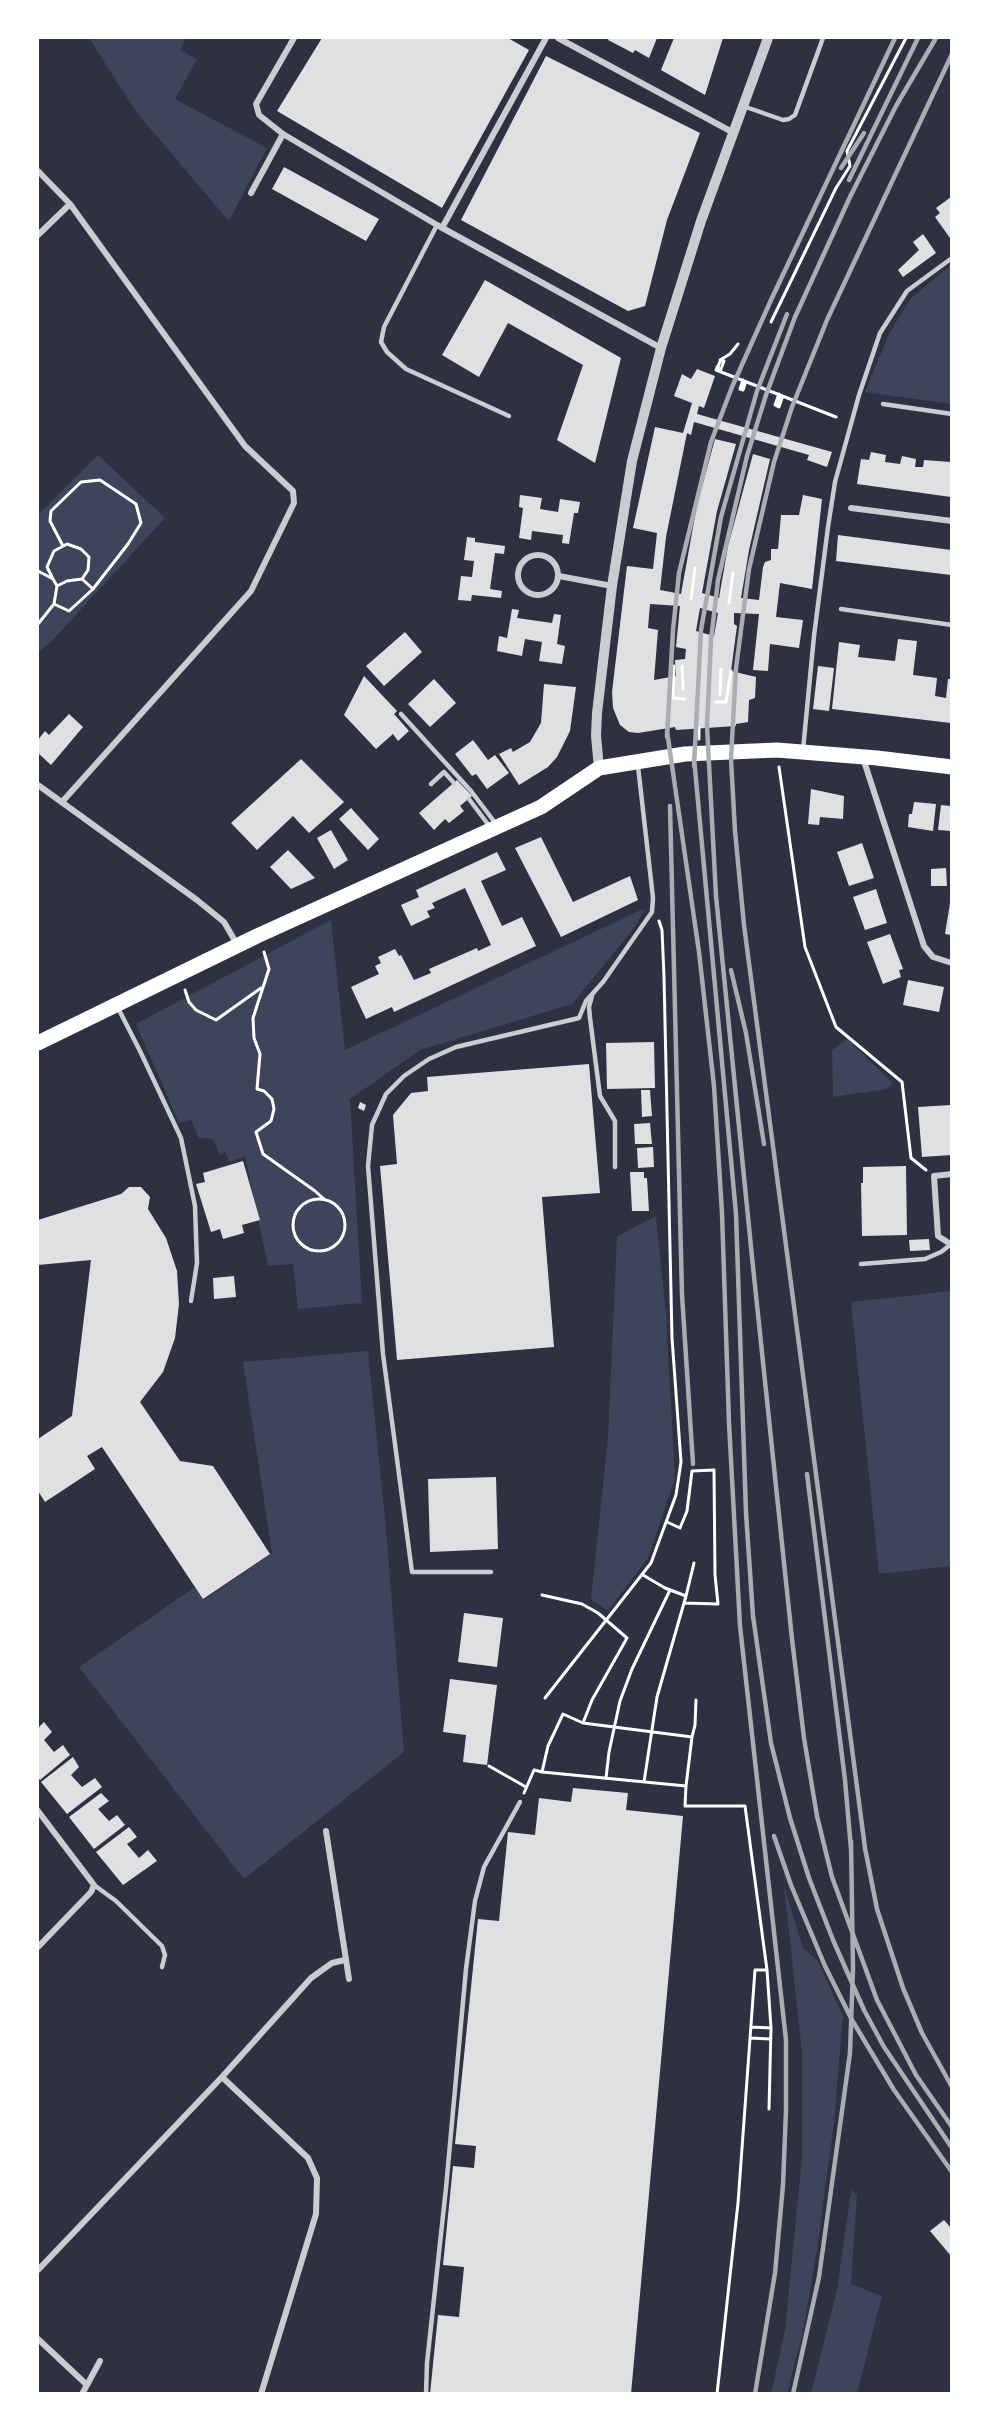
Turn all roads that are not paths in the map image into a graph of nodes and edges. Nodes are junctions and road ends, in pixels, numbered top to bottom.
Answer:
1 (294, 38) edge
2 (546, 38) edge
3 (558, 38) edge
4 (768, 38) edge
5 (823, 38) edge
6 (744, 106) junction
7 (734, 133) junction
8 (283, 134) junction
9 (38, 171) edge
10 (251, 193) dead end
11 (70, 204) junction
12 (440, 226) junction
13 (38, 235) edge
14 (951, 258) edge
15 (661, 348) junction
16 (883, 404) dead end
17 (951, 414) edge
18 (509, 416) dead end
19 (851, 508) dead end
20 (951, 521) edge
21 (559, 576) junction
22 (612, 586) junction
23 (841, 609) dead end
24 (951, 625) edge
25 (401, 714) dead end
26 (803, 752) junction
27 (863, 758) junction
28 (642, 760) junction
29 (951, 767) edge
30 (599, 768) junction
31 (454, 783) dead end
32 (431, 784) dead end
33 (38, 785) edge
34 (469, 799) dead end
35 (62, 802) junction
36 (495, 828) junction
37 (238, 946) junction
38 (951, 963) edge
39 (592, 996) junction
40 (117, 1006) junction
41 (38, 1043) edge
42 (615, 1167) dead end
43 (951, 1174) edge
44 (951, 1245) edge
45 (861, 1264) dead end
46 (191, 1301) dead end
47 (491, 1572) dead end
48 (520, 1802) road end
49 (38, 1811) edge
50 (326, 1831) dead end
51 (94, 1885) junction
52 (38, 1947) edge
53 (345, 1960) junction
54 (162, 1967) dead end
55 (349, 1979) dead end
56 (222, 2077) junction
57 (38, 2270) edge
58 (38, 2339) edge
59 (100, 2361) dead end
60 (87, 2385) junction
61 (82, 2394) edge
62 (261, 2394) edge
63 (426, 2394) edge

1 - 8 street
2 - 12 street
3 - 7 street
4 - 6 street
5 - 6 lane
6 - 7 street
7 - 15 street
8 - 10 street
8 - 12 street
9 - 11 street
11 - 13 street
11 - 35 street
12 - 15 street
12 - 18 lane
14 - 26 lane
15 - 22 street
16 - 17 lane
19 - 20 street
21 - 21 street
21 - 22 street
22 - 30 street
23 - 24 lane
25 - 36 lane
26 - 27 main road
26 - 28 main road
27 - 29 main road
27 - 38 street
28 - 30 main road
28 - 39 lane
30 - 36 main road
31 - 32 lane
33 - 35 street
34 - 36 lane
35 - 37 street
36 - 37 main road
37 - 40 main road
39 - 42 lane
39 - 47 lane
40 - 41 main road
40 - 46 lane
43 - 44 street
44 - 45 lane
48 - 63 lane
49 - 51 street
50 - 53 street
51 - 52 street
51 - 54 lane
53 - 55 street
53 - 56 street
56 - 57 street
56 - 62 street
58 - 60 street
59 - 60 street
60 - 61 street

